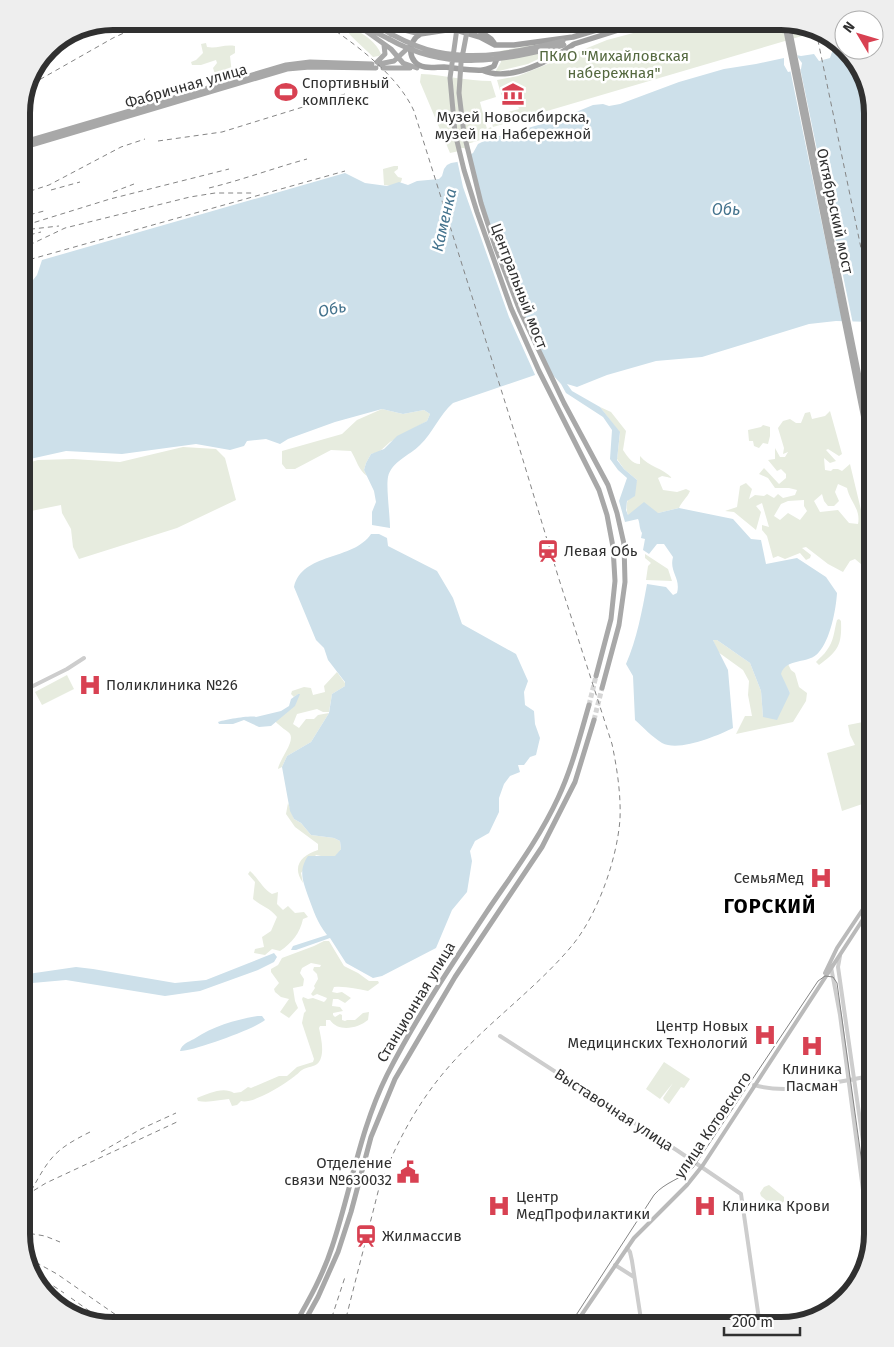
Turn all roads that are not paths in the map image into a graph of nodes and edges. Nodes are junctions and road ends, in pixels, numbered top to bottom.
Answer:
1 (365, 30) edge
2 (375, 30) edge
3 (381, 30) edge
4 (404, 30) edge
5 (430, 30) edge
6 (446, 30) edge
7 (456, 30) edge
8 (457, 30) edge
9 (467, 30) edge
10 (479, 30) edge
11 (596, 30) edge
12 (617, 30) edge
13 (786, 30) edge
14 (790, 31) edge
15 (420, 34) junction
16 (390, 37) junction
17 (572, 37) junction
18 (382, 42) junction
19 (564, 43) junction
20 (574, 44) junction
21 (495, 45) junction
22 (410, 47) junction
23 (398, 58) junction
24 (377, 65) junction
25 (360, 66) junction
26 (424, 67) junction
27 (416, 68) junction
28 (482, 70) junction
29 (30, 140) edge
30 (30, 145) edge
31 (853, 351) junction
32 (864, 403) edge
33 (864, 413) edge
34 (84, 658) dead end
35 (596, 676) tunnel mouth
36 (30, 688) edge
37 (602, 688) tunnel mouth
38 (589, 704) tunnel mouth
39 (594, 720) tunnel mouth
40 (864, 909) edge
41 (864, 916) edge
42 (839, 950) junction
43 (831, 967) junction
44 (826, 970) junction
45 (839, 972) junction
46 (821, 982) junction
47 (835, 982) junction
48 (500, 1036) dead end
49 (864, 1077) edge
50 (854, 1078) junction
51 (849, 1079) junction
52 (754, 1084) junction
53 (864, 1148) edge
54 (701, 1167) junction
55 (864, 1196) edge
56 (627, 1248) junction
57 (615, 1265) junction
58 (634, 1277) junction
59 (299, 1317) edge
60 (307, 1317) edge
61 (580, 1317) edge
62 (641, 1317) edge
63 (759, 1317) edge

1 - 18 main road
2 - 16 main road
3 - 16 main road
4 - 15 main road
5 - 15 highway
6 - 15 highway
7 - 21 highway
8 - 35 main road, Центральный мост, bridge
9 - 37 main road, Центральный мост, bridge
10 - 21 highway
11 - 17 highway
12 - 20 highway
13 - 31 main road, Октябрьский мост
14 - 31 main road, Октябрьский мост
15 - 22 highway
16 - 19 main road, bridge
17 - 19 main road
17 - 21 highway
18 - 23 main road
18 - 24 main road
19 - 20 main road
20 - 28 highway
21 - 28 highway
22 - 23 main road
22 - 26 highway
23 - 24 main road
23 - 27 main road
24 - 25 main road
24 - 27 main road
25 - 29 main road, Фабричная улица
25 - 30 main road, Фабричная улица
26 - 27 main road
26 - 28 highway
31 - 32 main road, Октябрьский мост
31 - 33 main road, Октябрьский мост
34 - 36 street
38 - 59 main road, Станционная улица
39 - 60 main road, Станционная улица
40 - 42 main road
41 - 42 main road
42 - 43 main road, улица Котовского
42 - 44 main road
42 - 45 street
43 - 44 street
43 - 45 street
43 - 46 main road, улица Котовского
43 - 47 street
44 - 46 main road
45 - 50 street
46 - 47 street
46 - 52 main road, улица Котовского
47 - 51 street
48 - 54 street, Выставочная улица
49 - 50 street
50 - 51 street
50 - 53 street
51 - 52 street
51 - 55 street
52 - 54 main road, улица Котовского
54 - 56 main road, улица Котовского
54 - 63 street, Выставочная улица
56 - 57 main road, улица Котовского
56 - 58 street
57 - 58 street
57 - 61 main road, улица Котовского
58 - 62 street

